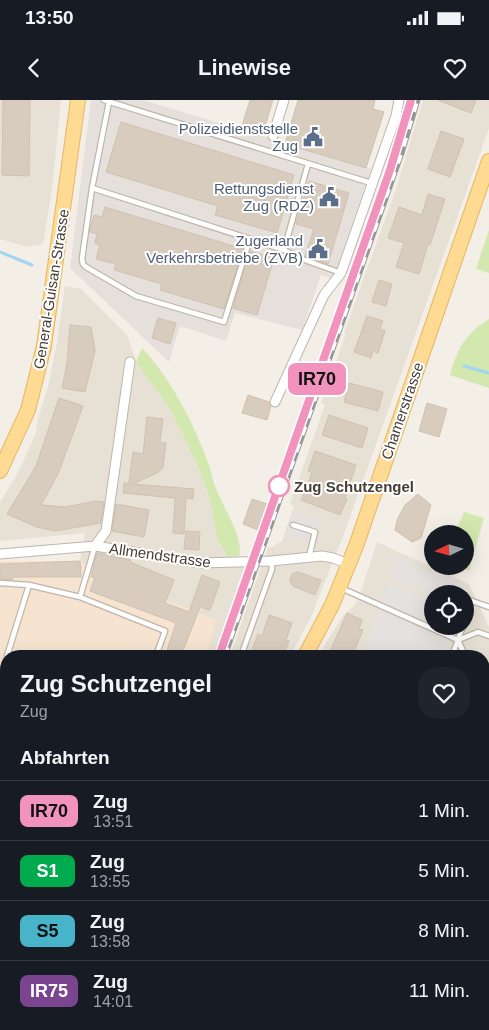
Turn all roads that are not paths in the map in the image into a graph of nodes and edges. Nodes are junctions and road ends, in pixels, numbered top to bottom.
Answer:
1 (78, 100) edge
2 (284, 100) edge
3 (399, 100) edge
4 (107, 101) edge
5 (273, 136) dead end
6 (489, 161) edge
7 (308, 164) junction
8 (371, 183) junction
9 (92, 188) junction
10 (250, 239) junction
11 (284, 250) junction
12 (341, 272) junction
13 (130, 362) dead end
14 (275, 402) dead end
15 (0, 471) edge
16 (293, 525) dead end
17 (95, 546) junction
18 (0, 554) edge
19 (309, 557) junction
20 (271, 561) junction
21 (348, 564) junction
22 (0, 583) edge
23 (30, 585) junction
24 (339, 587) junction
25 (80, 597) junction
26 (474, 602) edge
27 (489, 607) edge
28 (460, 635) edge
29 (489, 636) edge
30 (458, 640) junction
31 (9, 650) edge
32 (158, 650) edge
33 (243, 650) edge
34 (308, 650) edge
35 (454, 650) edge
36 (462, 650) edge

1 - 15 main road, General-Guisan-Strasse
2 - 5 street
3 - 8 street
4 - 7 lane
4 - 9 lane
6 - 21 main road, Chamerstrasse
7 - 8 lane
7 - 11 lane
8 - 12 street
9 - 10 lane
9 - 10 lane
10 - 11 lane
11 - 12 lane
12 - 14 street
13 - 17 street
16 - 19 lane
17 - 18 street, Allmendstrasse
17 - 20 street, Allmendstrasse
17 - 25 lane
19 - 20 street, Allmendstrasse
19 - 21 street, Allmendstrasse
20 - 33 lane
21 - 24 main road, Chamerstrasse
22 - 23 lane
23 - 25 lane
23 - 31 lane
24 - 30 lane
24 - 34 main road, Chamerstrasse
25 - 32 lane
26 - 27 lane
28 - 30 lane
29 - 30 lane
30 - 35 lane
30 - 36 lane

